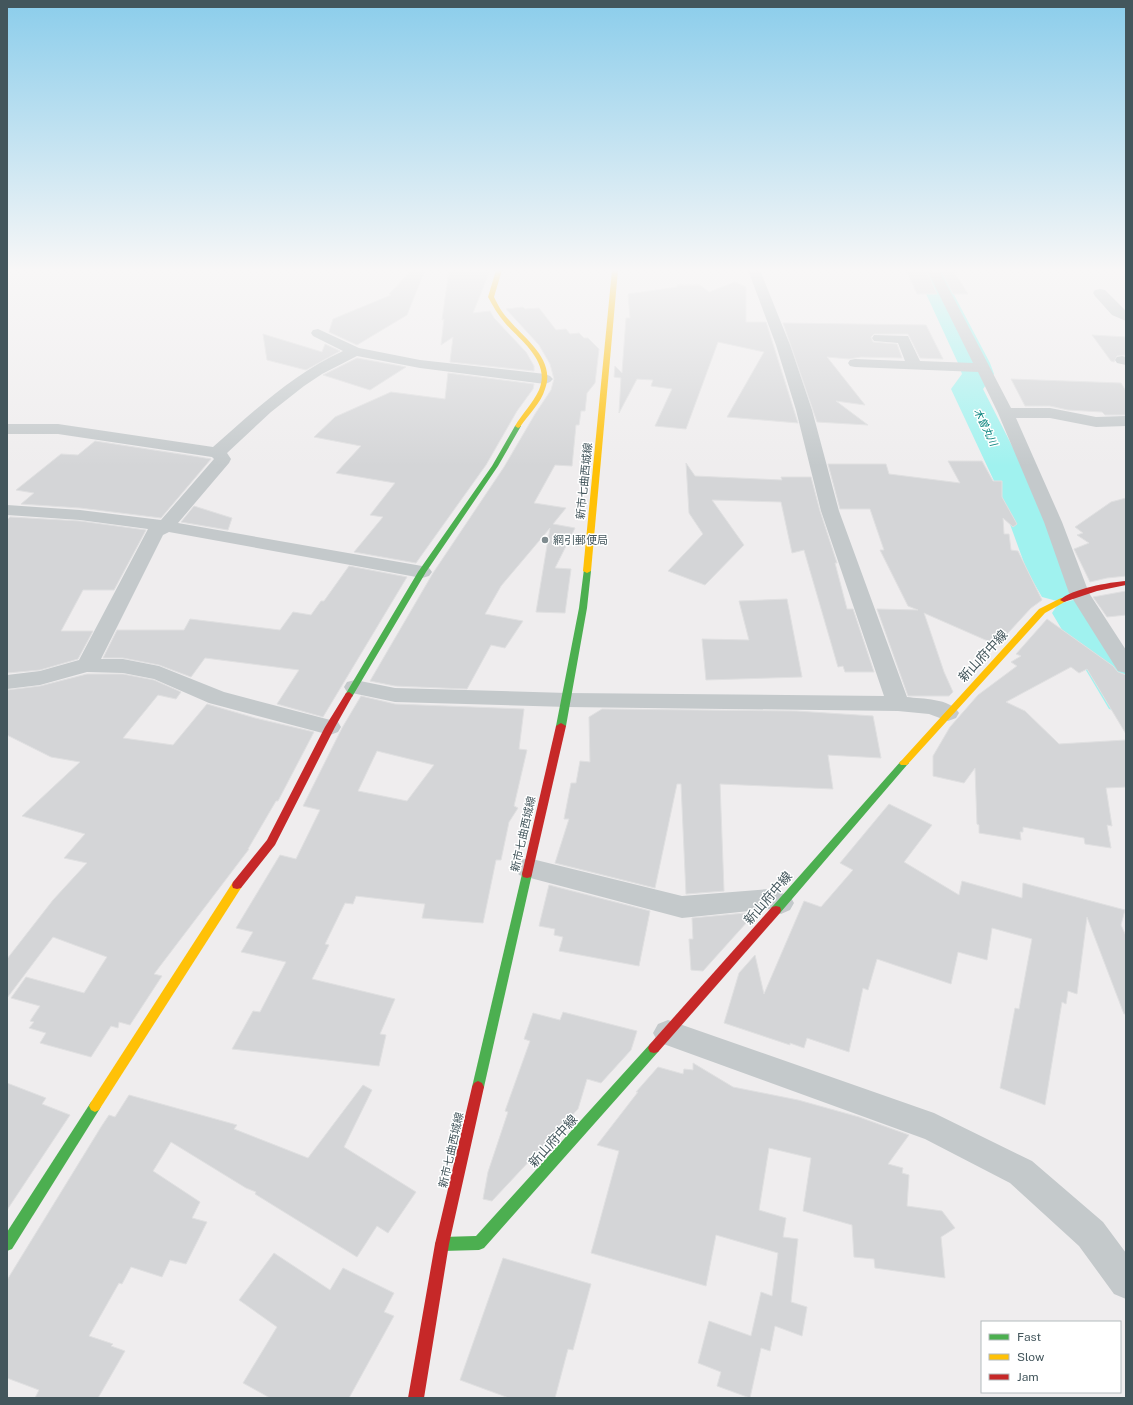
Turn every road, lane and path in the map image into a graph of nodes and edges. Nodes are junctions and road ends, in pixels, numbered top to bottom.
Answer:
1 (323, 336) edge
2 (520, 336) edge
3 (609, 336) edge
4 (779, 336) edge
5 (966, 336) edge
6 (879, 338) dead end
7 (355, 351) junction
8 (855, 363) dead end
9 (914, 366) junction
10 (983, 368) junction
11 (545, 378) junction
12 (1006, 413) junction
13 (1126, 421) edge
14 (7, 429) edge
15 (217, 453) junction
16 (7, 510) edge
17 (166, 526) junction
18 (422, 572) junction
19 (1126, 583) edge
20 (1079, 592) junction
21 (87, 666) junction
22 (1126, 666) edge
23 (7, 682) edge
24 (355, 687) junction
25 (567, 700) junction
26 (898, 704) junction
27 (948, 713) junction
28 (330, 727) junction
29 (528, 868) junction
30 (781, 903) junction
31 (668, 1033) junction
32 (7, 1244) edge
33 (442, 1244) junction
34 (1126, 1282) edge
35 (416, 1398) edge

1 - 7 street
2 - 11 main road
3 - 25 main road, 新市七曲西城線
4 - 26 street
5 - 10 street
6 - 9 street
7 - 11 street
7 - 15 street
8 - 9 street
9 - 10 street
10 - 12 street
11 - 18 main road
12 - 13 street
12 - 20 street
14 - 15 street
15 - 17 street
16 - 17 street
17 - 18 street
17 - 21 street
18 - 24 main road
19 - 20 main road, 新山府中線
20 - 22 street
20 - 27 main road, 新山府中線
21 - 23 street
21 - 28 street
24 - 25 street
24 - 28 main road
25 - 26 street
25 - 29 main road, 新市七曲西城線
26 - 27 street
27 - 30 main road, 新山府中線
28 - 32 main road
29 - 30 street
29 - 33 main road, 新市七曲西城線
30 - 31 main road, 新山府中線
31 - 33 main road, 新山府中線
31 - 34 street
33 - 35 main road, 新市七曲西城線

